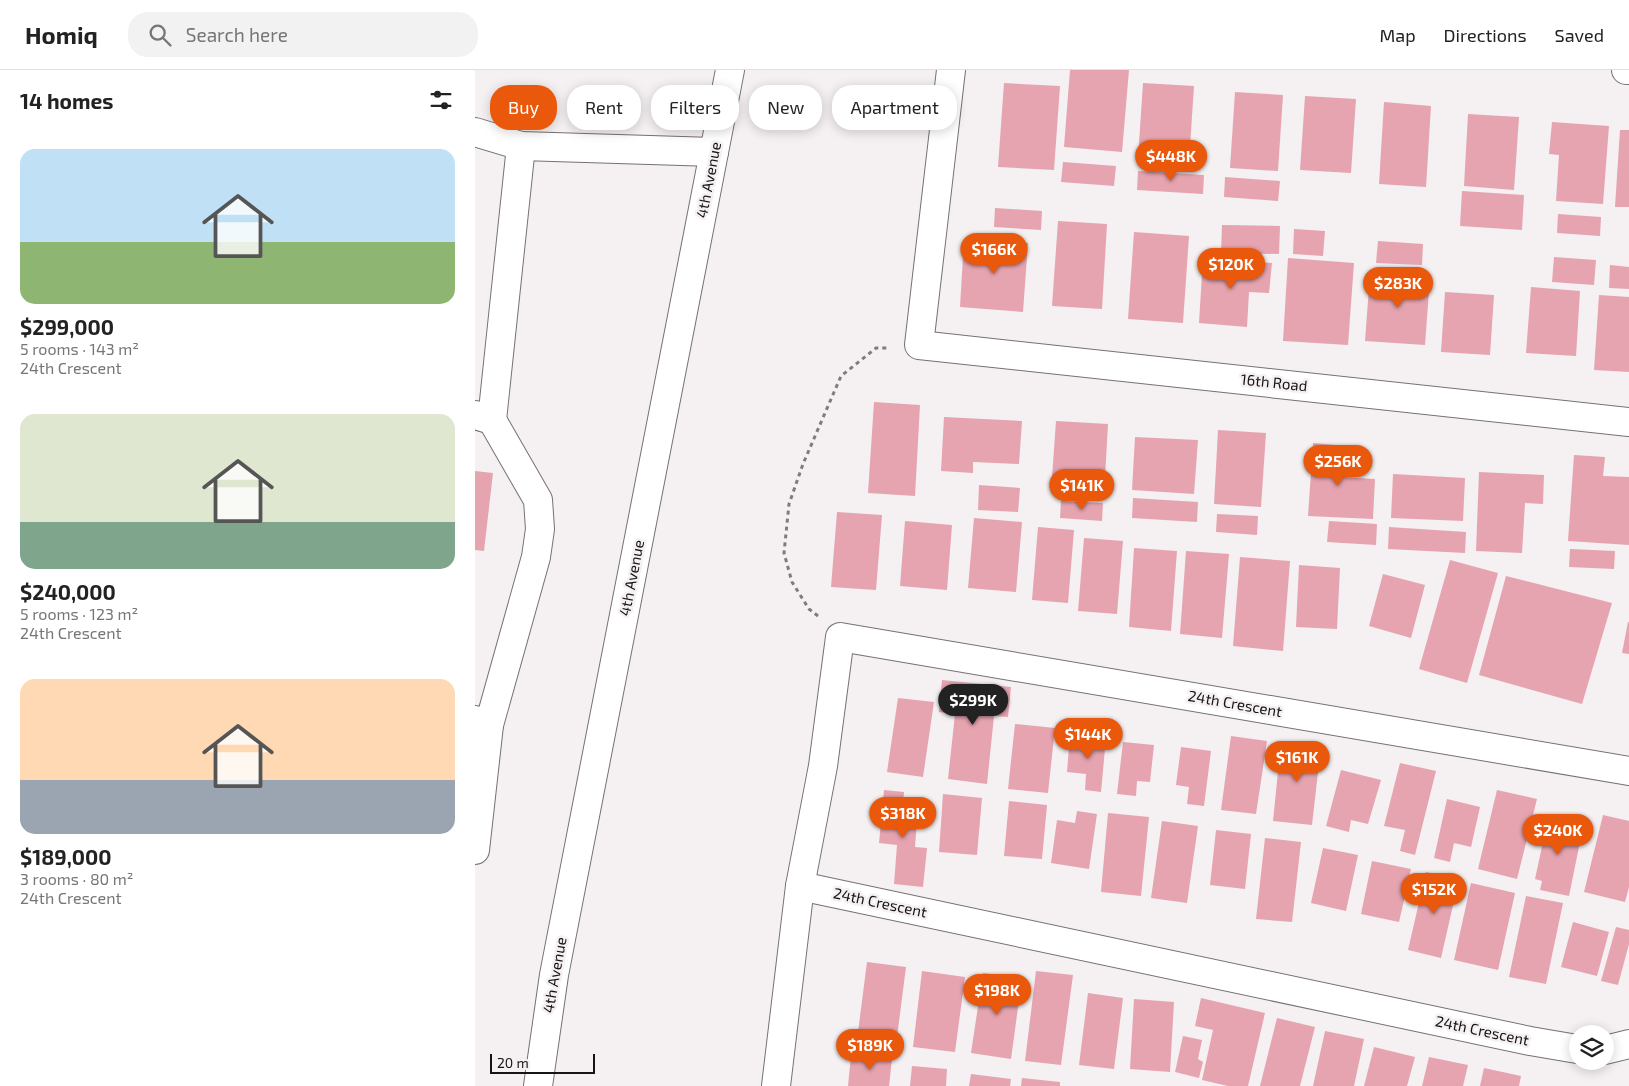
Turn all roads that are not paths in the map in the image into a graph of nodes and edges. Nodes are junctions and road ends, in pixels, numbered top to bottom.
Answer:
1 (730, 70) edge
2 (951, 70) edge
3 (475, 132) edge
4 (521, 146) junction
5 (715, 152) junction
6 (484, 418) edge
7 (1629, 422) edge
8 (482, 723) edge
9 (1629, 771) edge
10 (475, 850) edge
11 (800, 886) junction
12 (1629, 1044) edge
13 (1569, 1048) edge
14 (1614, 1048) edge
15 (538, 1086) edge
16 (776, 1086) edge

1 - 5 street, 4th Avenue
2 - 7 street, 16th Road
3 - 4 street
4 - 5 street
4 - 6 street
5 - 15 street, 4th Avenue
6 - 8 street
8 - 10 street
9 - 11 street, 24th Crescent
11 - 13 street, 24th Crescent
11 - 16 street
12 - 14 street

